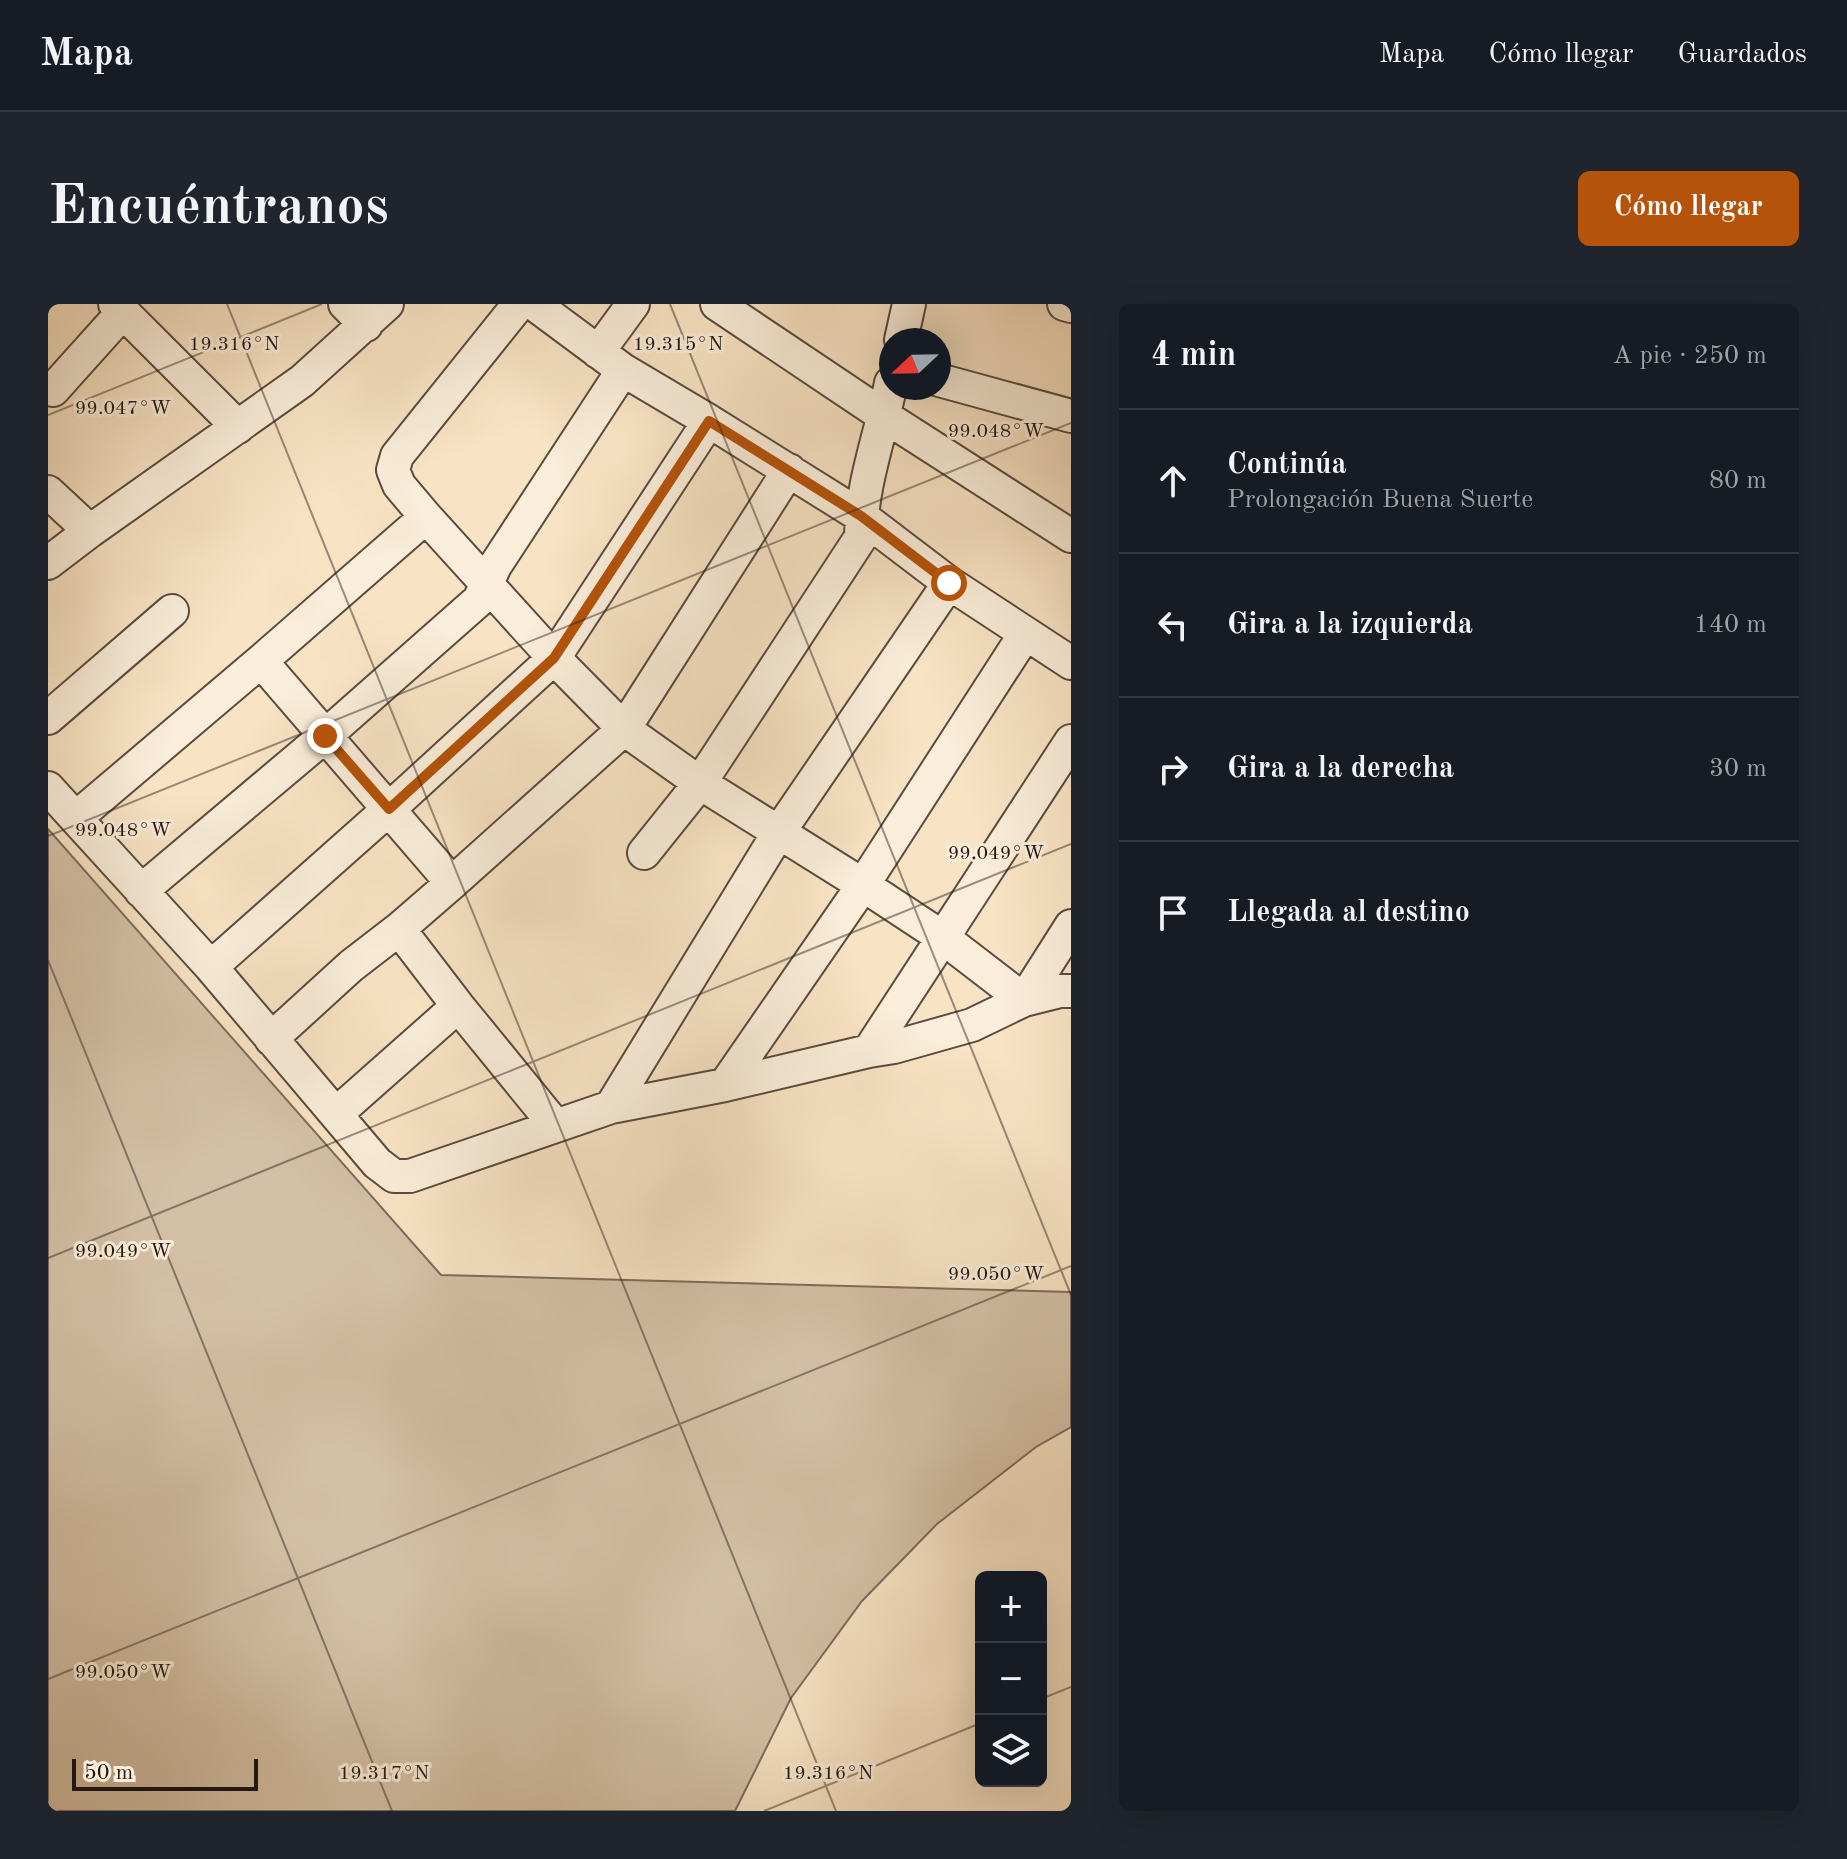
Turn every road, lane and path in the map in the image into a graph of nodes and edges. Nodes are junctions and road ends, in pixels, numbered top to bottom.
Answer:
1 (519, 304) edge
2 (534, 304) edge
3 (633, 304) edge
4 (717, 304) edge
5 (909, 304) edge
6 (1064, 304) edge
7 (1071, 306) edge
8 (119, 308) edge
9 (366, 311) edge
10 (904, 328) edge
11 (611, 361) junction
12 (951, 383) edge
13 (53, 390) dead end
14 (887, 400) edge
15 (884, 416) junction
16 (1071, 416) edge
17 (709, 421) junction
18 (238, 427) junction
19 (789, 470) junction
20 (48, 492) edge
21 (861, 516) junction
22 (426, 517) junction
23 (90, 531) junction
24 (1071, 536) edge
25 (48, 563) edge
26 (486, 582) junction
27 (949, 583) junction
28 (172, 611) dead end
29 (1025, 634) junction
30 (554, 658) junction
31 (261, 661) junction
32 (1071, 662) edge
33 (48, 718) edge
34 (624, 729) junction
35 (325, 736) junction
36 (1071, 741) edge
37 (700, 783) junction
38 (48, 788) edge
39 (389, 809) junction
40 (77, 817) junction
41 (779, 832) junction
42 (644, 853) dead end
43 (452, 883) junction
44 (863, 885) junction
45 (141, 891) junction
46 (1071, 926) edge
47 (399, 929) junction
48 (942, 937) junction
49 (211, 967) junction
50 (1071, 991) edge
51 (1024, 1000) junction
52 (458, 1006) junction
53 (271, 1039) junction
54 (869, 1051) junction
55 (725, 1085) junction
56 (611, 1107) junction
57 (336, 1114) junction
58 (555, 1125) junction

1 - 22 street
2 - 11 street
3 - 11 street
4 - 15 street
5 - 10 street
6 - 7 street
8 - 13 street
8 - 18 street
9 - 18 street
11 - 17 street
11 - 26 street
12 - 16 street
14 - 15 street
15 - 21 street
15 - 24 street
17 - 19 street
17 - 30 street
18 - 23 street
19 - 21 street
19 - 34 street
20 - 23 street
21 - 27 street
21 - 37 street
22 - 26 street
22 - 31 street
23 - 25 street
26 - 30 street
26 - 35 street
27 - 29 street
27 - 41 street
28 - 33 street
29 - 32 street
29 - 44 street
30 - 34 street
30 - 39 street
31 - 35 street
31 - 40 street
34 - 37 street
34 - 43 street
35 - 39 street
35 - 45 street
36 - 48 street
37 - 41 street
37 - 42 street
38 - 40 street
39 - 43 street
39 - 49 street
40 - 45 street
41 - 44 street
41 - 56 street
43 - 47 street
44 - 48 street
44 - 55 street
45 - 49 street
46 - 51 street
47 - 52 street
47 - 53 street
48 - 51 street
48 - 54 street
49 - 53 street
50 - 51 street
51 - 54 street
52 - 57 street
52 - 58 street
53 - 57 street
54 - 55 street
55 - 56 street
56 - 58 street
57 - 58 street

